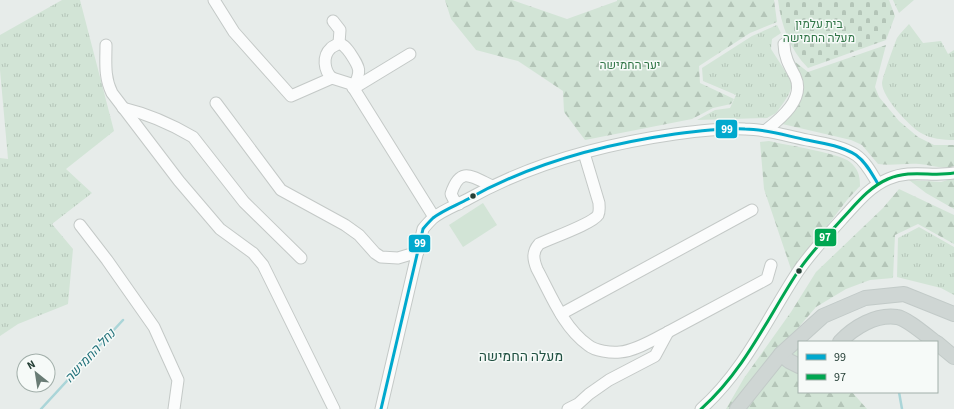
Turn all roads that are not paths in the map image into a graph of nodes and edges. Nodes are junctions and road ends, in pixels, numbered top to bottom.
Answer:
1 (214, 0) edge
2 (333, 21) dead end
3 (339, 43) junction
4 (784, 44) dead end
5 (106, 45) dead end
6 (410, 54) dead end
7 (332, 78) junction
8 (353, 88) junction
9 (216, 103) dead end
10 (123, 108) junction
11 (765, 131) junction
12 (584, 153) junction
13 (954, 174) edge
14 (878, 184) junction
15 (492, 186) junction
16 (459, 204) junction
17 (752, 210) dead end
18 (434, 217) junction
19 (80, 225) dead end
20 (418, 252) junction
21 (301, 258) dead end
22 (771, 265) dead end
23 (562, 314) junction
24 (954, 314) edge
25 (668, 332) junction
26 (841, 341) edge
27 (934, 341) edge
28 (938, 345) edge
29 (780, 354) junction
30 (954, 357) edge
31 (798, 366) edge
32 (174, 409) edge
33 (334, 409) edge
34 (381, 409) edge
35 (568, 409) edge
36 (701, 409) edge
37 (737, 409) edge

1 - 7 street
2 - 3 street
3 - 7 street
3 - 8 street
4 - 11 street
5 - 10 street
6 - 8 street
7 - 8 street
8 - 18 street
9 - 20 street
10 - 21 street
10 - 33 street
11 - 12 street
11 - 14 street
12 - 15 street
12 - 23 street
13 - 14 street
14 - 36 street
15 - 16 street
15 - 16 street
16 - 18 street
17 - 23 street
18 - 20 street
19 - 32 street
20 - 34 street
22 - 25 street
23 - 25 street
24 - 29 main road
25 - 35 street
26 - 27 main road
28 - 30 main road
29 - 31 main road
29 - 37 main road

